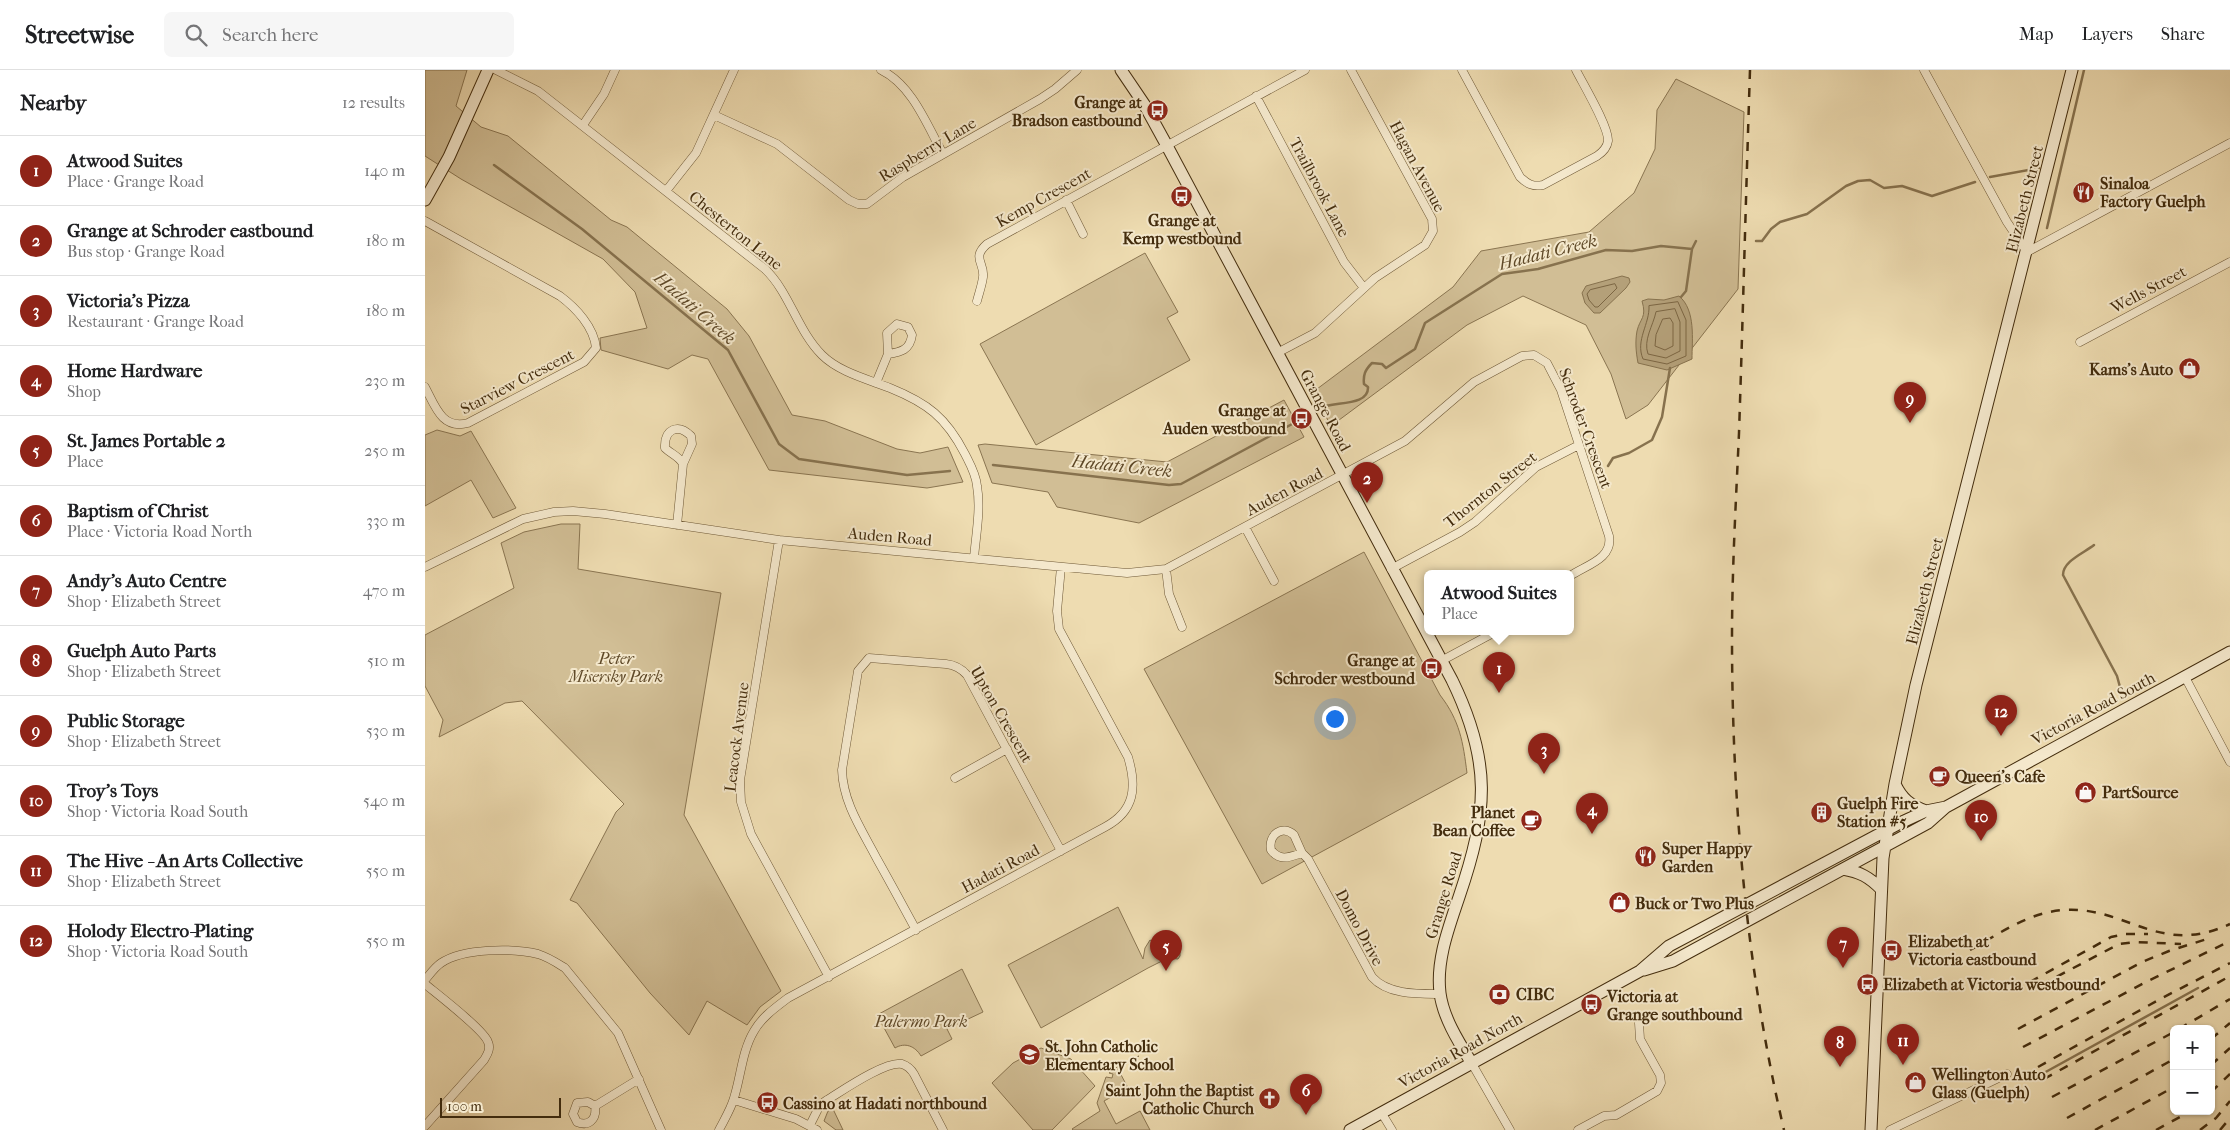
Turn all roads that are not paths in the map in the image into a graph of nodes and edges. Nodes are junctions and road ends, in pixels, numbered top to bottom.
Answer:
1 (488, 70) edge
2 (496, 70) edge
3 (615, 70) edge
4 (734, 70) edge
5 (881, 70) edge
6 (1077, 70) edge
7 (1121, 70) edge
8 (1305, 70) edge
9 (1351, 70) edge
10 (1462, 70) edge
11 (1576, 70) edge
12 (1924, 70) edge
13 (2072, 70) edge
14 (1255, 96) junction
15 (714, 116) junction
16 (583, 125) junction
17 (2230, 142) edge
18 (1166, 144) junction
19 (943, 154) junction
20 (666, 191) junction
21 (425, 200) edge
22 (1066, 200) junction
23 (425, 221) edge
24 (1083, 234) dead end
25 (2027, 252) junction
26 (2230, 262) edge
27 (1363, 288) junction
28 (977, 301) dead end
29 (2080, 342) dead end
30 (1277, 353) junction
31 (887, 354) dead end
32 (876, 383) junction
33 (425, 387) edge
34 (1579, 445) junction
35 (683, 464) junction
36 (1342, 475) junction
37 (677, 524) junction
38 (1245, 527) junction
39 (779, 540) junction
40 (974, 558) junction
41 (1061, 567) junction
42 (425, 568) edge
43 (1165, 569) junction
44 (1391, 569) junction
45 (1574, 574) edge
46 (1274, 581) dead end
47 (1182, 627) dead end
48 (1424, 630) edge
49 (1427, 635) edge
50 (1489, 635) edge
51 (2230, 652) edge
52 (1441, 661) junction
53 (2185, 677) junction
54 (1007, 750) junction
55 (2230, 762) edge
56 (955, 778) dead end
57 (1895, 784) junction
58 (1946, 807) junction
59 (1926, 811) junction
60 (1887, 830) junction
61 (1884, 846) junction
62 (1061, 851) junction
63 (1302, 853) junction
64 (1843, 869) junction
65 (1881, 889) junction
66 (1741, 908) joint
67 (1743, 923) joint
68 (916, 930) junction
69 (1640, 971) junction
70 (829, 977) junction
71 (425, 980) edge
72 (425, 984) edge
73 (1440, 994) junction
74 (1639, 1023) dead end
75 (1471, 1062) junction
76 (2007, 1074) dead end
77 (639, 1079) junction
78 (734, 1100) junction
79 (595, 1106) dead end
80 (1381, 1112) junction
81 (425, 1126) edge
82 (814, 1128) edge
83 (661, 1130) edge
84 (719, 1130) edge
85 (943, 1130) edge
86 (1350, 1130) edge
87 (1391, 1130) edge
88 (1510, 1130) edge
89 (1578, 1130) edge
90 (1871, 1130) edge
91 (1890, 1130) edge

1 - 21 main road
2 - 16 street, Chesterton Lane
3 - 16 street
4 - 15 street
5 - 19 street
6 - 19 street, Raspberry Lane
7 - 18 main road, Grange Road
8 - 14 street, Kemp Crescent
9 - 27 street, Hagan Avenue
10 - 11 street
12 - 25 street
13 - 25 main road, Elizabeth Street
14 - 18 street, Kemp Crescent
14 - 27 street, Trailbrook Lane
15 - 19 street, Raspberry Lane
15 - 20 street
16 - 20 street, Chesterton Lane
17 - 25 street
18 - 22 street, Kemp Crescent
18 - 30 main road, Grange Road
20 - 32 street, Chesterton Lane
22 - 24 street
22 - 28 street, Kemp Crescent
23 - 33 street, Starview Crescent
25 - 57 main road, Elizabeth Street
26 - 29 street, Wells Street
27 - 30 street, Hagan Avenue
30 - 36 main road, Grange Road
31 - 32 street
32 - 40 street, Chesterton Lane
34 - 36 street, Schroder Crescent
34 - 44 street, Thornton Street
34 - 45 street, Schroder Crescent
35 - 35 street
35 - 37 street
36 - 38 street, Auden Road
36 - 44 main road, Grange Road
37 - 39 street, Auden Road
37 - 42 street, Auden Road
38 - 43 street, Auden Road
38 - 46 street
39 - 40 street, Auden Road
39 - 70 street, Leacock Avenue
40 - 41 street, Auden Road
41 - 43 street, Auden Road
41 - 62 street, Hadati Road
43 - 47 street
44 - 48 main road, Grange Road
49 - 52 main road, Grange Road
50 - 52 street
51 - 53 main road, Victoria Road South
52 - 73 main road, Grange Road
53 - 55 street
53 - 58 main road, Victoria Road South
54 - 56 street
54 - 62 street, Upton Crescent
54 - 68 street, Upton Crescent
57 - 59 main road
57 - 60 main road, Elizabeth Street
58 - 59 main road, Victoria Road South
58 - 61 main road, Victoria Road South
59 - 60 main road, Victoria Road South
60 - 61 main road, Elizabeth Street
60 - 66 main road, Victoria Road South
61 - 64 main road, Victoria Road South
61 - 65 main road, Elizabeth Street
62 - 68 street, Hadati Road
63 - 63 street, Domo Drive
63 - 73 street, Domo Drive
64 - 65 main road
64 - 67 main road, Victoria Road South
65 - 90 main road, Elizabeth Street
66 - 69 main road, Victoria Road North
67 - 69 main road, Victoria Road North
68 - 70 street, Hadati Road
69 - 75 main road, Victoria Road North
70 - 78 street, Hadati Road
71 - 77 street
72 - 81 street
73 - 75 main road, Grange Road
74 - 89 street
75 - 80 main road, Victoria Road North
75 - 88 street
76 - 91 street
77 - 79 street
77 - 83 street
78 - 82 street
78 - 84 street, Hadati Road
80 - 86 main road, Victoria Road North
80 - 87 street
82 - 85 street

